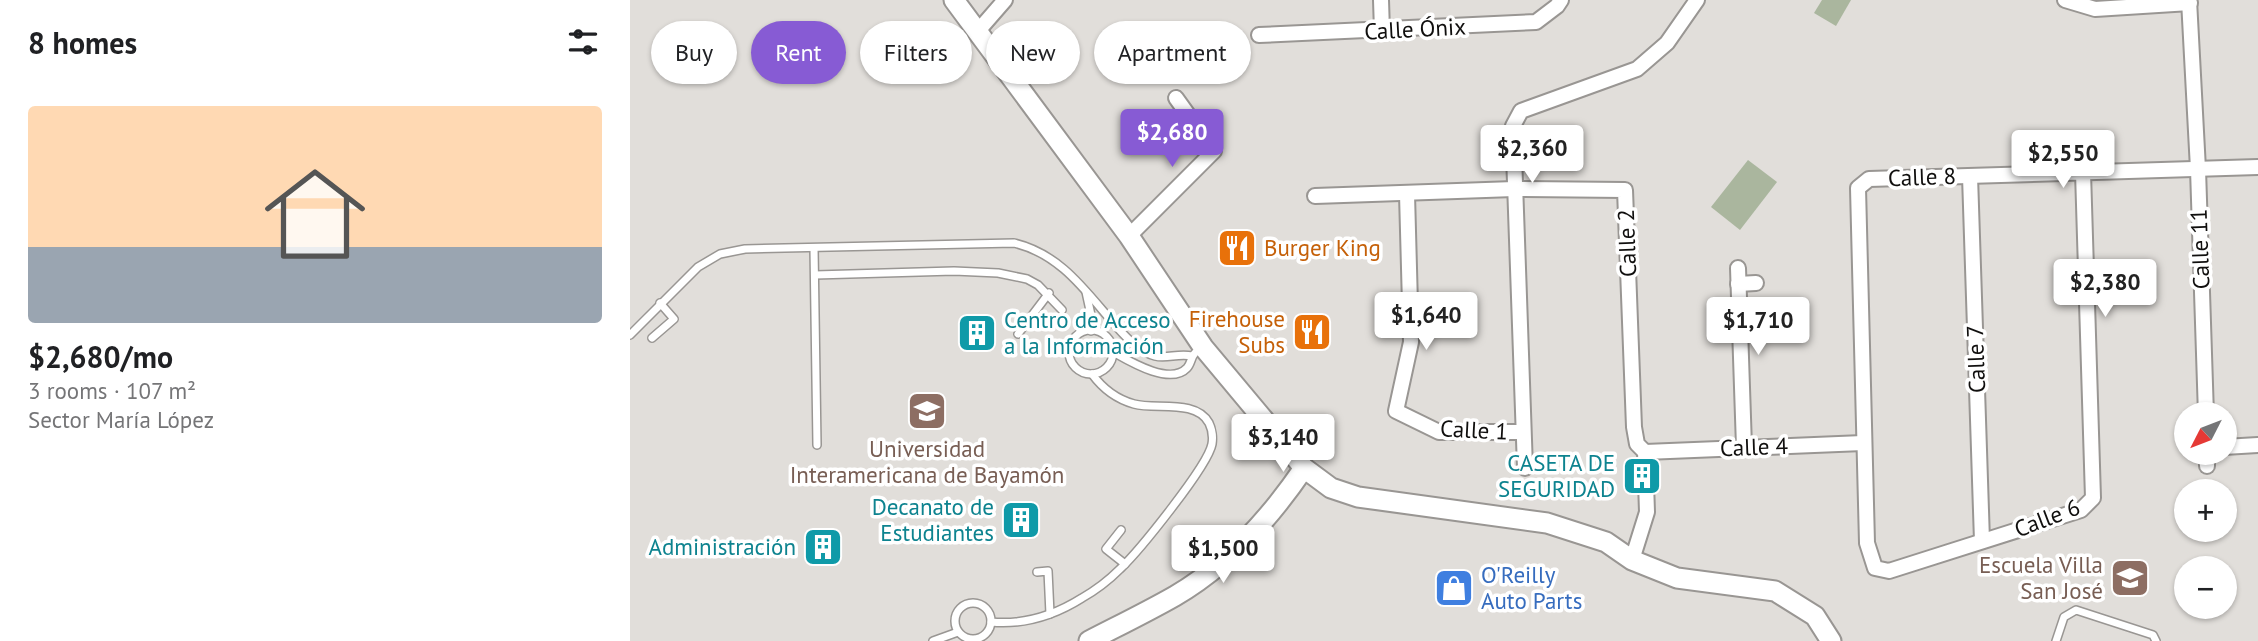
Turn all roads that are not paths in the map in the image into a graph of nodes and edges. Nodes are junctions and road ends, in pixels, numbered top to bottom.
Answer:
1 (954, 0) edge
2 (1005, 0) edge
3 (1381, 0) edge
4 (1561, 0) edge
5 (2065, 0) edge
6 (1695, 1) edge
7 (2190, 1) edge
8 (978, 31) junction
9 (1382, 31) junction
10 (1259, 35) dead end
11 (1176, 98) dead end
12 (2258, 167) edge
13 (2198, 169) junction
14 (2083, 172) junction
15 (1970, 176) junction
16 (1514, 190) junction
17 (1407, 194) junction
18 (1315, 196) dead end
19 (1858, 205) joint
20 (1129, 236) junction
21 (814, 248) junction
22 (1738, 268) dead end
23 (815, 275) junction
24 (1756, 283) dead end
25 (1738, 284) junction
26 (1086, 291) junction
27 (1049, 293) junction
28 (660, 303) junction
29 (1062, 310) dead end
30 (1091, 331) junction
31 (1018, 334) dead end
32 (630, 335) edge
33 (652, 338) dead end
34 (1198, 351) junction
35 (1113, 352) junction
36 (1092, 374) junction
37 (2206, 402) edge
38 (1522, 432) junction
39 (1863, 443) junction
40 (2258, 444) edge
41 (817, 445) dead end
42 (2237, 446) edge
43 (1744, 447) junction
44 (1645, 452) junction
45 (1304, 468) junction
46 (1525, 468) dead end
47 (1121, 530) dead end
48 (1982, 541) junction
49 (1632, 560) junction
50 (1125, 564) junction
51 (1037, 572) dead end
52 (1050, 614) junction
53 (990, 622) junction
54 (958, 632) junction
55 (933, 641) edge
56 (1089, 641) edge
57 (1831, 641) edge
58 (2056, 641) edge
59 (2156, 641) edge

1 - 8 street
2 - 8 street
3 - 9 street
4 - 9 street, Calle Ónix
5 - 7 street
6 - 16 street
7 - 13 street, Calle 11
8 - 20 street
9 - 10 street, Calle Ónix
11 - 20 street
12 - 13 street, Calle 8
13 - 14 street, Calle 8
13 - 37 street, Calle 11
14 - 15 street, Calle 8
14 - 48 street, Calle 6
15 - 19 street, Calle 8
15 - 48 street, Calle 7
16 - 17 street, Calle 2
16 - 38 street
16 - 44 street, Calle 2
17 - 18 street, Calle 2
17 - 38 street, Calle 1
19 - 39 street, Calle 6
20 - 34 street
21 - 23 lane
21 - 26 lane
21 - 28 lane
22 - 25 street
23 - 27 lane
23 - 41 lane
24 - 25 street
25 - 43 street
26 - 30 lane
26 - 34 lane
27 - 29 lane
27 - 31 lane
28 - 32 lane
28 - 33 lane
30 - 35 lane
30 - 36 lane
34 - 35 lane
34 - 45 street
35 - 36 lane
36 - 50 lane
38 - 46 street
39 - 43 street, Calle 4
39 - 48 street, Calle 6
40 - 42 street
43 - 44 street, Calle 4
44 - 49 street, Calle 2
45 - 49 street
45 - 56 street
47 - 50 lane
49 - 57 street
50 - 52 lane
51 - 52 lane
52 - 53 lane
53 - 54 lane
53 - 54 lane
54 - 55 lane
58 - 59 lane

